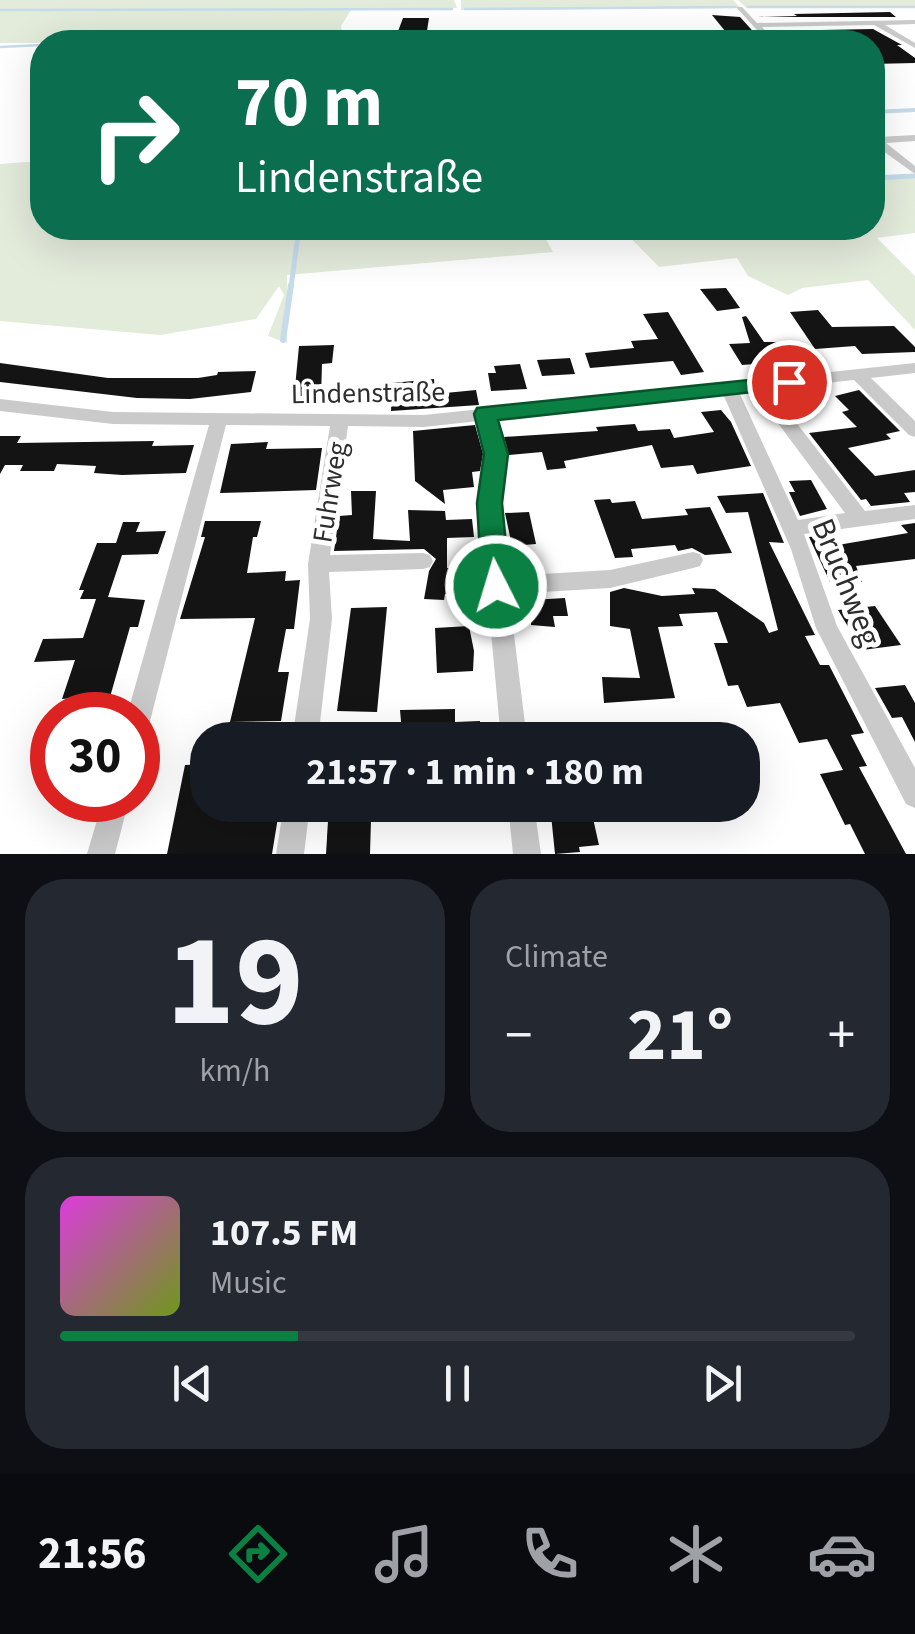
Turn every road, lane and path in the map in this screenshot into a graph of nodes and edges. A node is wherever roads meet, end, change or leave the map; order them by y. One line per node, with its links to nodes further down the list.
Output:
1 (739, 9): 4 (street)
2 (915, 22): 3 (street)
3 (876, 23): 4 (street); 6 (street)
4 (756, 26): 5 (street)
5 (760, 30)
6 (915, 46)
7 (885, 138): 8 (street)
8 (915, 138)
9 (885, 147): 10 (street)
10 (915, 171)
11 (915, 368): 12 (street, Lindenstraße)
12 (859, 375): 13 (street, Lindenstraße); 19 (street)
13 (759, 386): 14 (street, Lindenstraße); 21 (street, Bruchweg)
14 (730, 389): 16 (street, Lindenstraße); 22 (street, Bruchweg)
15 (0, 405): 17 (street, Lindenstraße)
16 (485, 414): 18 (street, Lindenstraße); 26 (street)
17 (219, 420): 18 (street, Lindenstraße); 27 (street)
18 (340, 420): 25 (street, Fuhrweg)
19 (915, 432)
20 (915, 512): 21 (street)
21 (862, 521): 22 (street)
22 (792, 528): 30 (street, Bruchweg)
23 (693, 560): 26 (street)
24 (423, 562): 25 (street, Fuhrweg)
25 (318, 564): 28 (street, Fuhrweg)
26 (496, 586): 29 (street)
27 (146, 692)
28 (307, 722)
29 (512, 722)
30 (915, 795)
31 (110, 822): 34 (street)
32 (294, 822): 35 (street)
33 (523, 822): 36 (street)
34 (101, 854)
35 (290, 854)
36 (526, 854)

